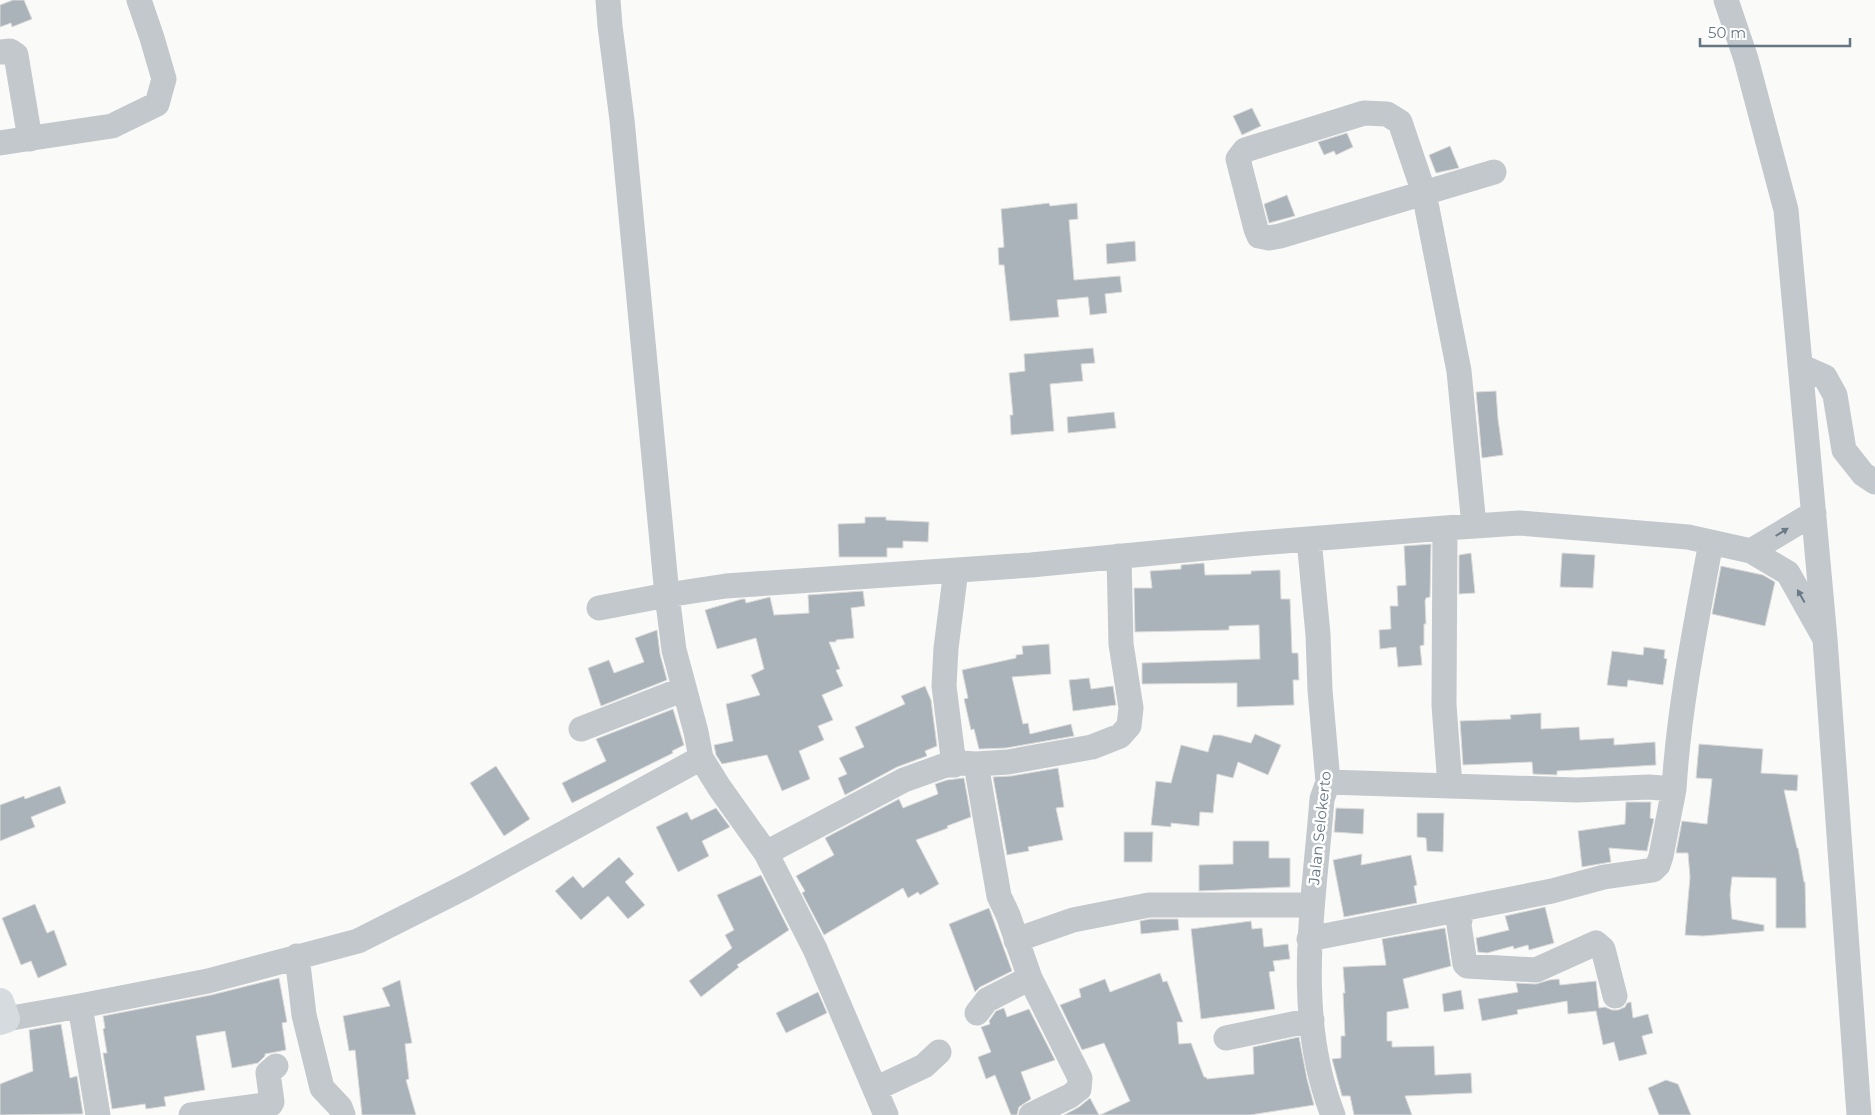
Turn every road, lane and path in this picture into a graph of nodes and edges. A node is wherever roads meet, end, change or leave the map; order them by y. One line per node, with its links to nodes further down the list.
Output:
1 (139, 0): 5 (street)
2 (608, 0): 19 (street)
3 (1726, 0): 9 (street)
4 (0, 52): 5 (street)
5 (30, 139): 6 (street)
6 (0, 143)
7 (1494, 172): 8 (street)
8 (1424, 193): 8 (street); 12 (street)
9 (1800, 366): 10 (street); 11 (street)
10 (1875, 482)
11 (1814, 513): 16 (street, one-way to 11); 21 (street)
12 (1474, 526): 13 (street); 15 (street)
13 (1445, 528): 14 (street); 27 (street)
14 (1309, 539): 17 (street); 26 (street, Jalan Selokerto)
15 (1711, 542): 16 (street); 28 (street)
16 (1751, 552): 21 (street, one-way to 16)
17 (1119, 556): 18 (street); 25 (street)
18 (956, 570): 19 (street); 25 (street)
19 (667, 594): 20 (street); 22 (street)
20 (599, 608)
21 (1825, 639): 51 (street)
22 (684, 689): 23 (street); 24 (street)
23 (580, 728)
24 (701, 758): 29 (street); 34 (street)
25 (965, 764): 29 (street); 33 (street)
26 (1328, 782): 27 (street); 30 (street, Jalan Selokerto)
27 (1450, 786): 28 (street)
28 (1674, 789): 31 (street)
29 (766, 853): 44 (street)
30 (1312, 906): 32 (street, Jalan Selokerto); 33 (street)
31 (1462, 908): 32 (street); 36 (street)
32 (1309, 939): 40 (street, Jalan Selokerto)
33 (1016, 940): 35 (street)
34 (297, 956): 37 (street); 47 (street)
35 (1030, 978): 38 (street); 49 (street)
36 (1615, 996)
37 (80, 1006): 39 (street); 45 (street)
38 (977, 1013)
39 (2, 1014)
40 (1312, 1020): 41 (street); 50 (street, Jalan Selokerto)
41 (1226, 1038)
42 (939, 1052): 44 (street)
43 (276, 1066): 46 (street)
44 (875, 1089): 48 (street)
45 (98, 1115)
46 (192, 1115)
47 (343, 1115)
48 (886, 1115)
49 (1031, 1115)
50 (1332, 1115)
51 (1859, 1115)

